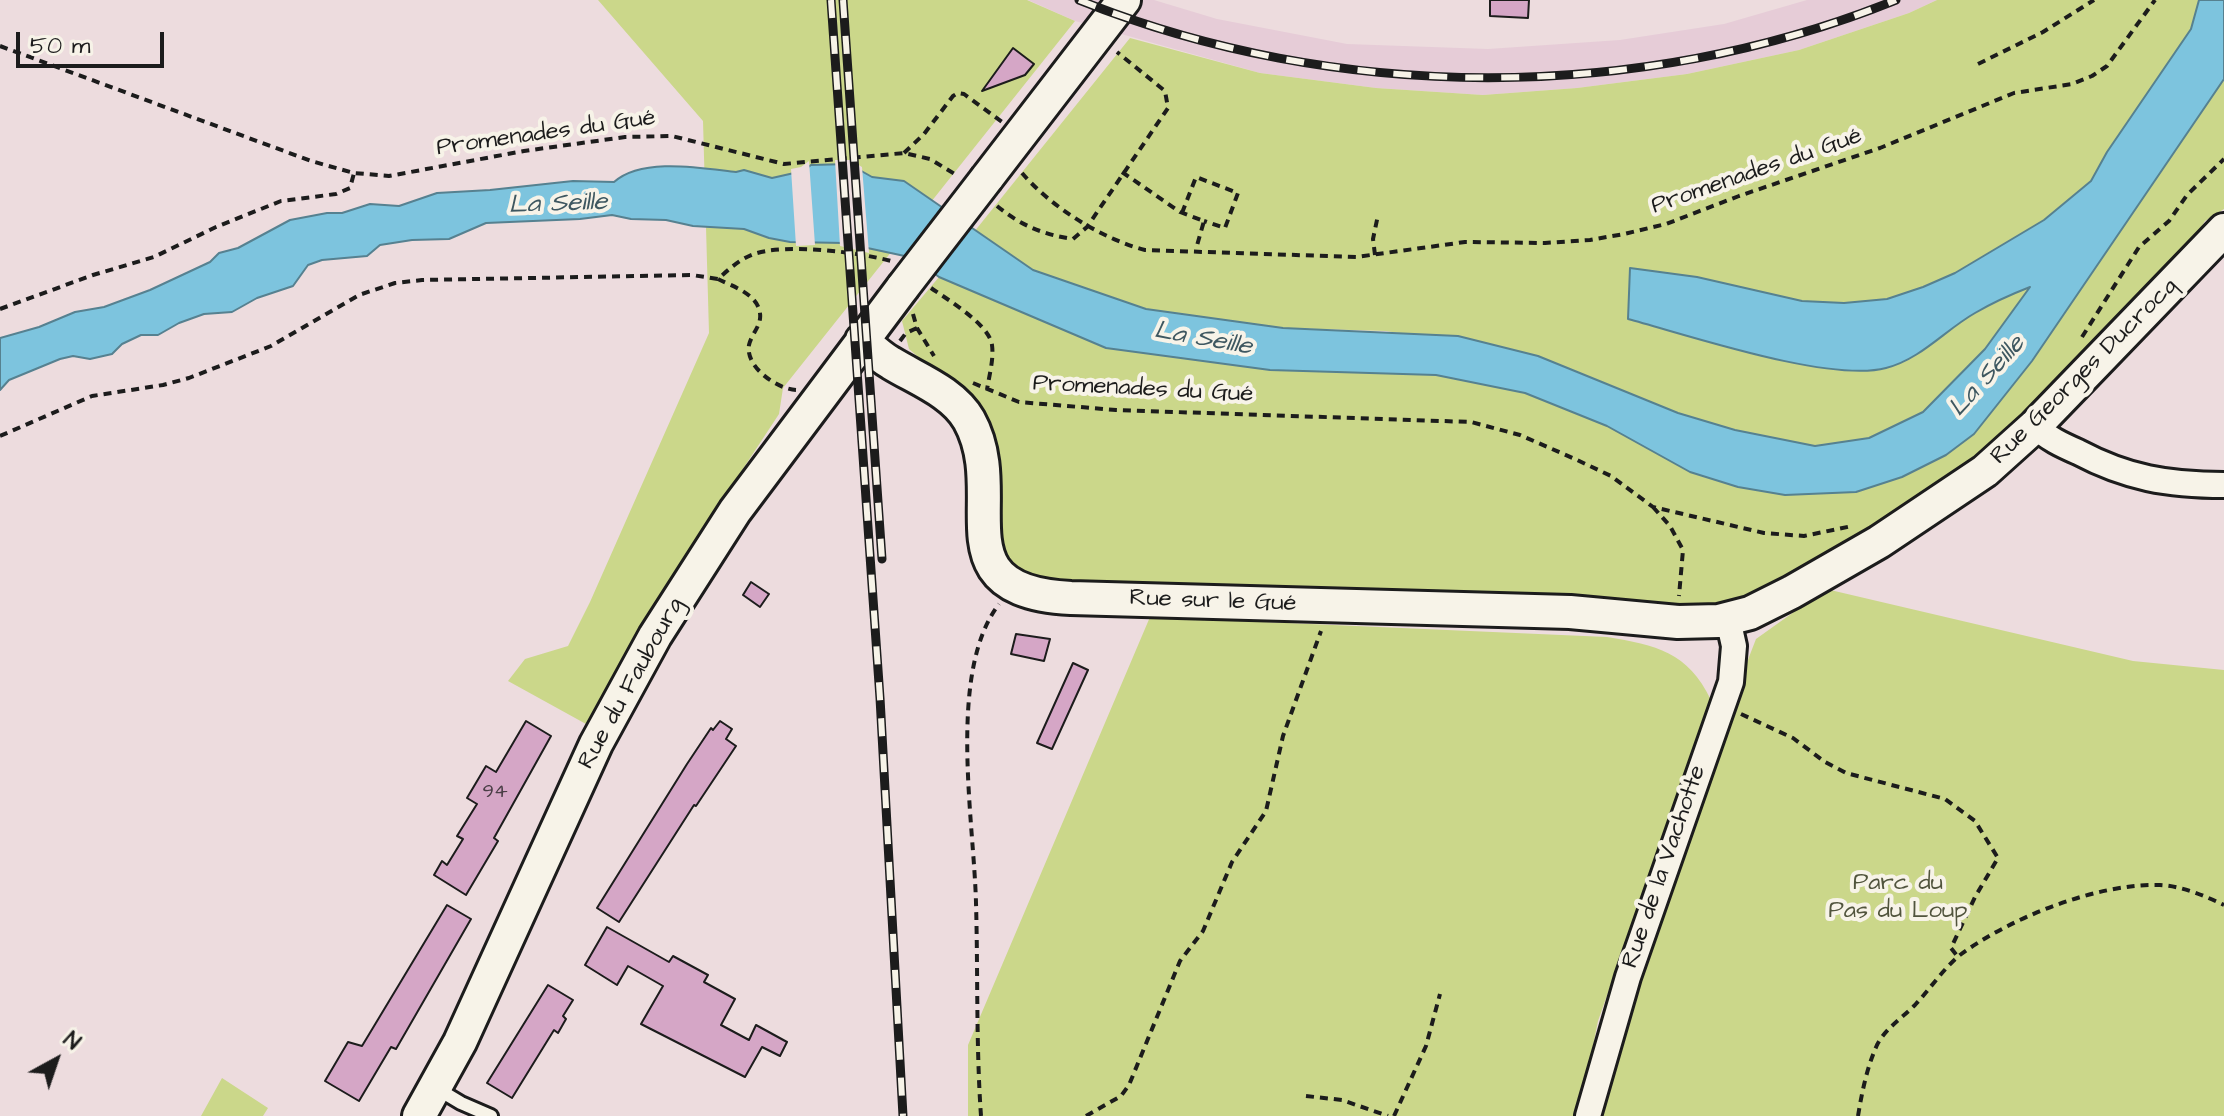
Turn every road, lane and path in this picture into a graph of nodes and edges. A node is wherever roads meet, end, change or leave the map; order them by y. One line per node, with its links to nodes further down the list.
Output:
1 (1124, 0): 7 (street, Rue du Faubourg)
2 (2094, 0): 6 (path)
3 (2155, 0): 20 (path, Promenades du Gué)
4 (0, 46): 12 (path, Promenades du Gué)
5 (1114, 51): 11 (path)
6 (1978, 64)
7 (1020, 135): 8 (path); 13 (street, Rue du Faubourg)
8 (904, 153): 12 (path, Promenades du Gué); 13 (path, Promenades du Gué)
9 (2224, 159): 25 (path)
10 (1018, 168): 17 (path, Promenades du Gué)
11 (1122, 172): 14 (path); 17 (path)
12 (354, 173): 23 (path)
13 (980, 186): 17 (path, Promenades du Gué); 22 (street, Rue du Faubourg, bridge)
14 (1182, 213): 16 (path); 16 (path)
15 (1378, 215): 20 (path)
16 (1204, 221): 19 (path)
17 (1087, 227): 19 (path, Promenades du Gué)
18 (2224, 230): 30 (street, Rue Georges Ducrocq)
19 (1196, 250): 20 (path, Promenades du Gué)
20 (1375, 255)
21 (718, 279): 22 (path); 28 (path); 31 (path)
22 (905, 284): 24 (street, Rue du Faubourg); 26 (path); 29 (path)
23 (0, 309)
24 (862, 340): 28 (street, Rue du Faubourg); 35 (street)
25 (2081, 340)
26 (941, 364)
27 (962, 378): 29 (path, Promenades du Gué)
28 (829, 385): 43 (street, Rue du Faubourg)
29 (987, 390): 33 (path, Promenades du Gué)
30 (2035, 426): 32 (street); 37 (street, Rue Georges Ducrocq)
31 (0, 436)
32 (2224, 485)
33 (1653, 507): 34 (path, Promenades du Gué); 38 (path)
34 (1859, 524)
35 (1013, 587): 36 (street, Rue sur le Gué); 47 (path)
36 (1327, 605): 38 (street, Rue sur le Gué); 48 (path)
37 (1728, 619): 38 (street, Rue sur le Gué); 39 (street, Rue de la Vachotte)
38 (1678, 622)
39 (1722, 704): 41 (path); 50 (street, Rue de la Vachotte)
40 (2224, 905): 41 (path)
41 (1958, 957): 51 (path)
42 (1440, 994): 49 (path)
43 (436, 1088): 45 (street, Rue du Faubourg); 46 (lane)
44 (1306, 1096): 49 (path)
45 (419, 1116)
46 (491, 1116)
47 (981, 1116)
48 (1086, 1116)
49 (1391, 1116)
50 (1588, 1116)
51 (1858, 1116)

